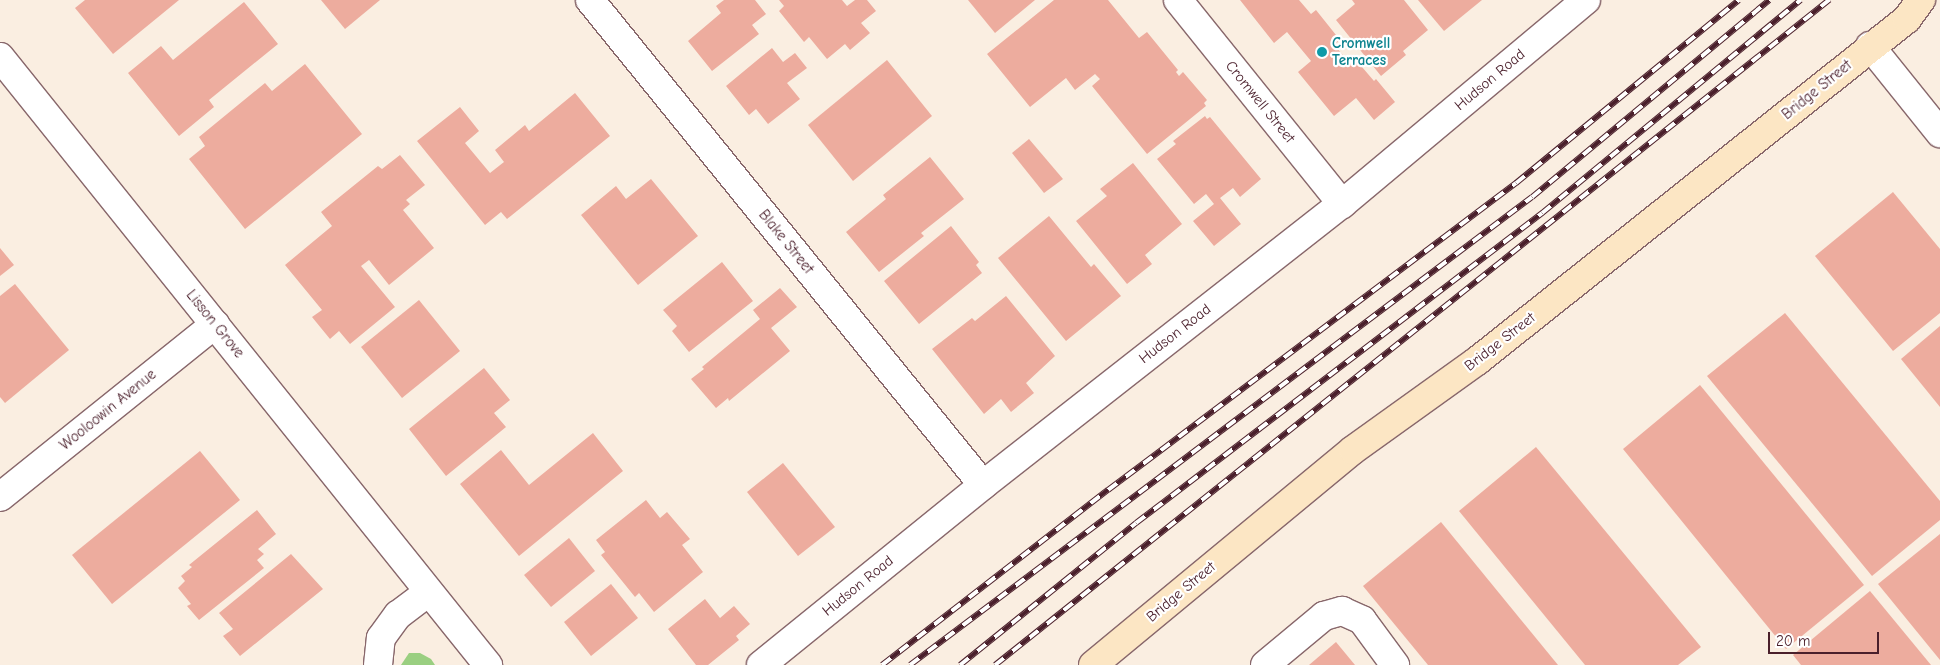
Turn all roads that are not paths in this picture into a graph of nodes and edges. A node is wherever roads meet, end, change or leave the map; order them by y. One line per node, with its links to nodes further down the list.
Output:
1 (590, 0): 11 (street, Blake Street)
2 (1178, 0): 9 (street, Cromwell Street)
3 (1586, 0): 9 (street, Hudson Road)
4 (1940, 6): 5 (main road, Bridge Street)
5 (1914, 9): 6 (main road, Bridge Street)
6 (1870, 46): 8 (street); 17 (main road, Bridge Street)
7 (0, 57): 10 (street, Lisson Grove)
8 (1940, 133)
9 (1342, 204): 11 (street, Hudson Road)
10 (215, 324): 12 (street, Wooloowin Avenue); 13 (street, Lisson Grove)
11 (982, 485): 16 (street, Hudson Road)
12 (0, 497)
13 (428, 592): 14 (street); 15 (street, Lisson Grove)
14 (378, 665)
15 (488, 665)
16 (761, 665)
17 (1093, 665)
18 (1265, 665): 19 (street)
19 (1395, 665)

